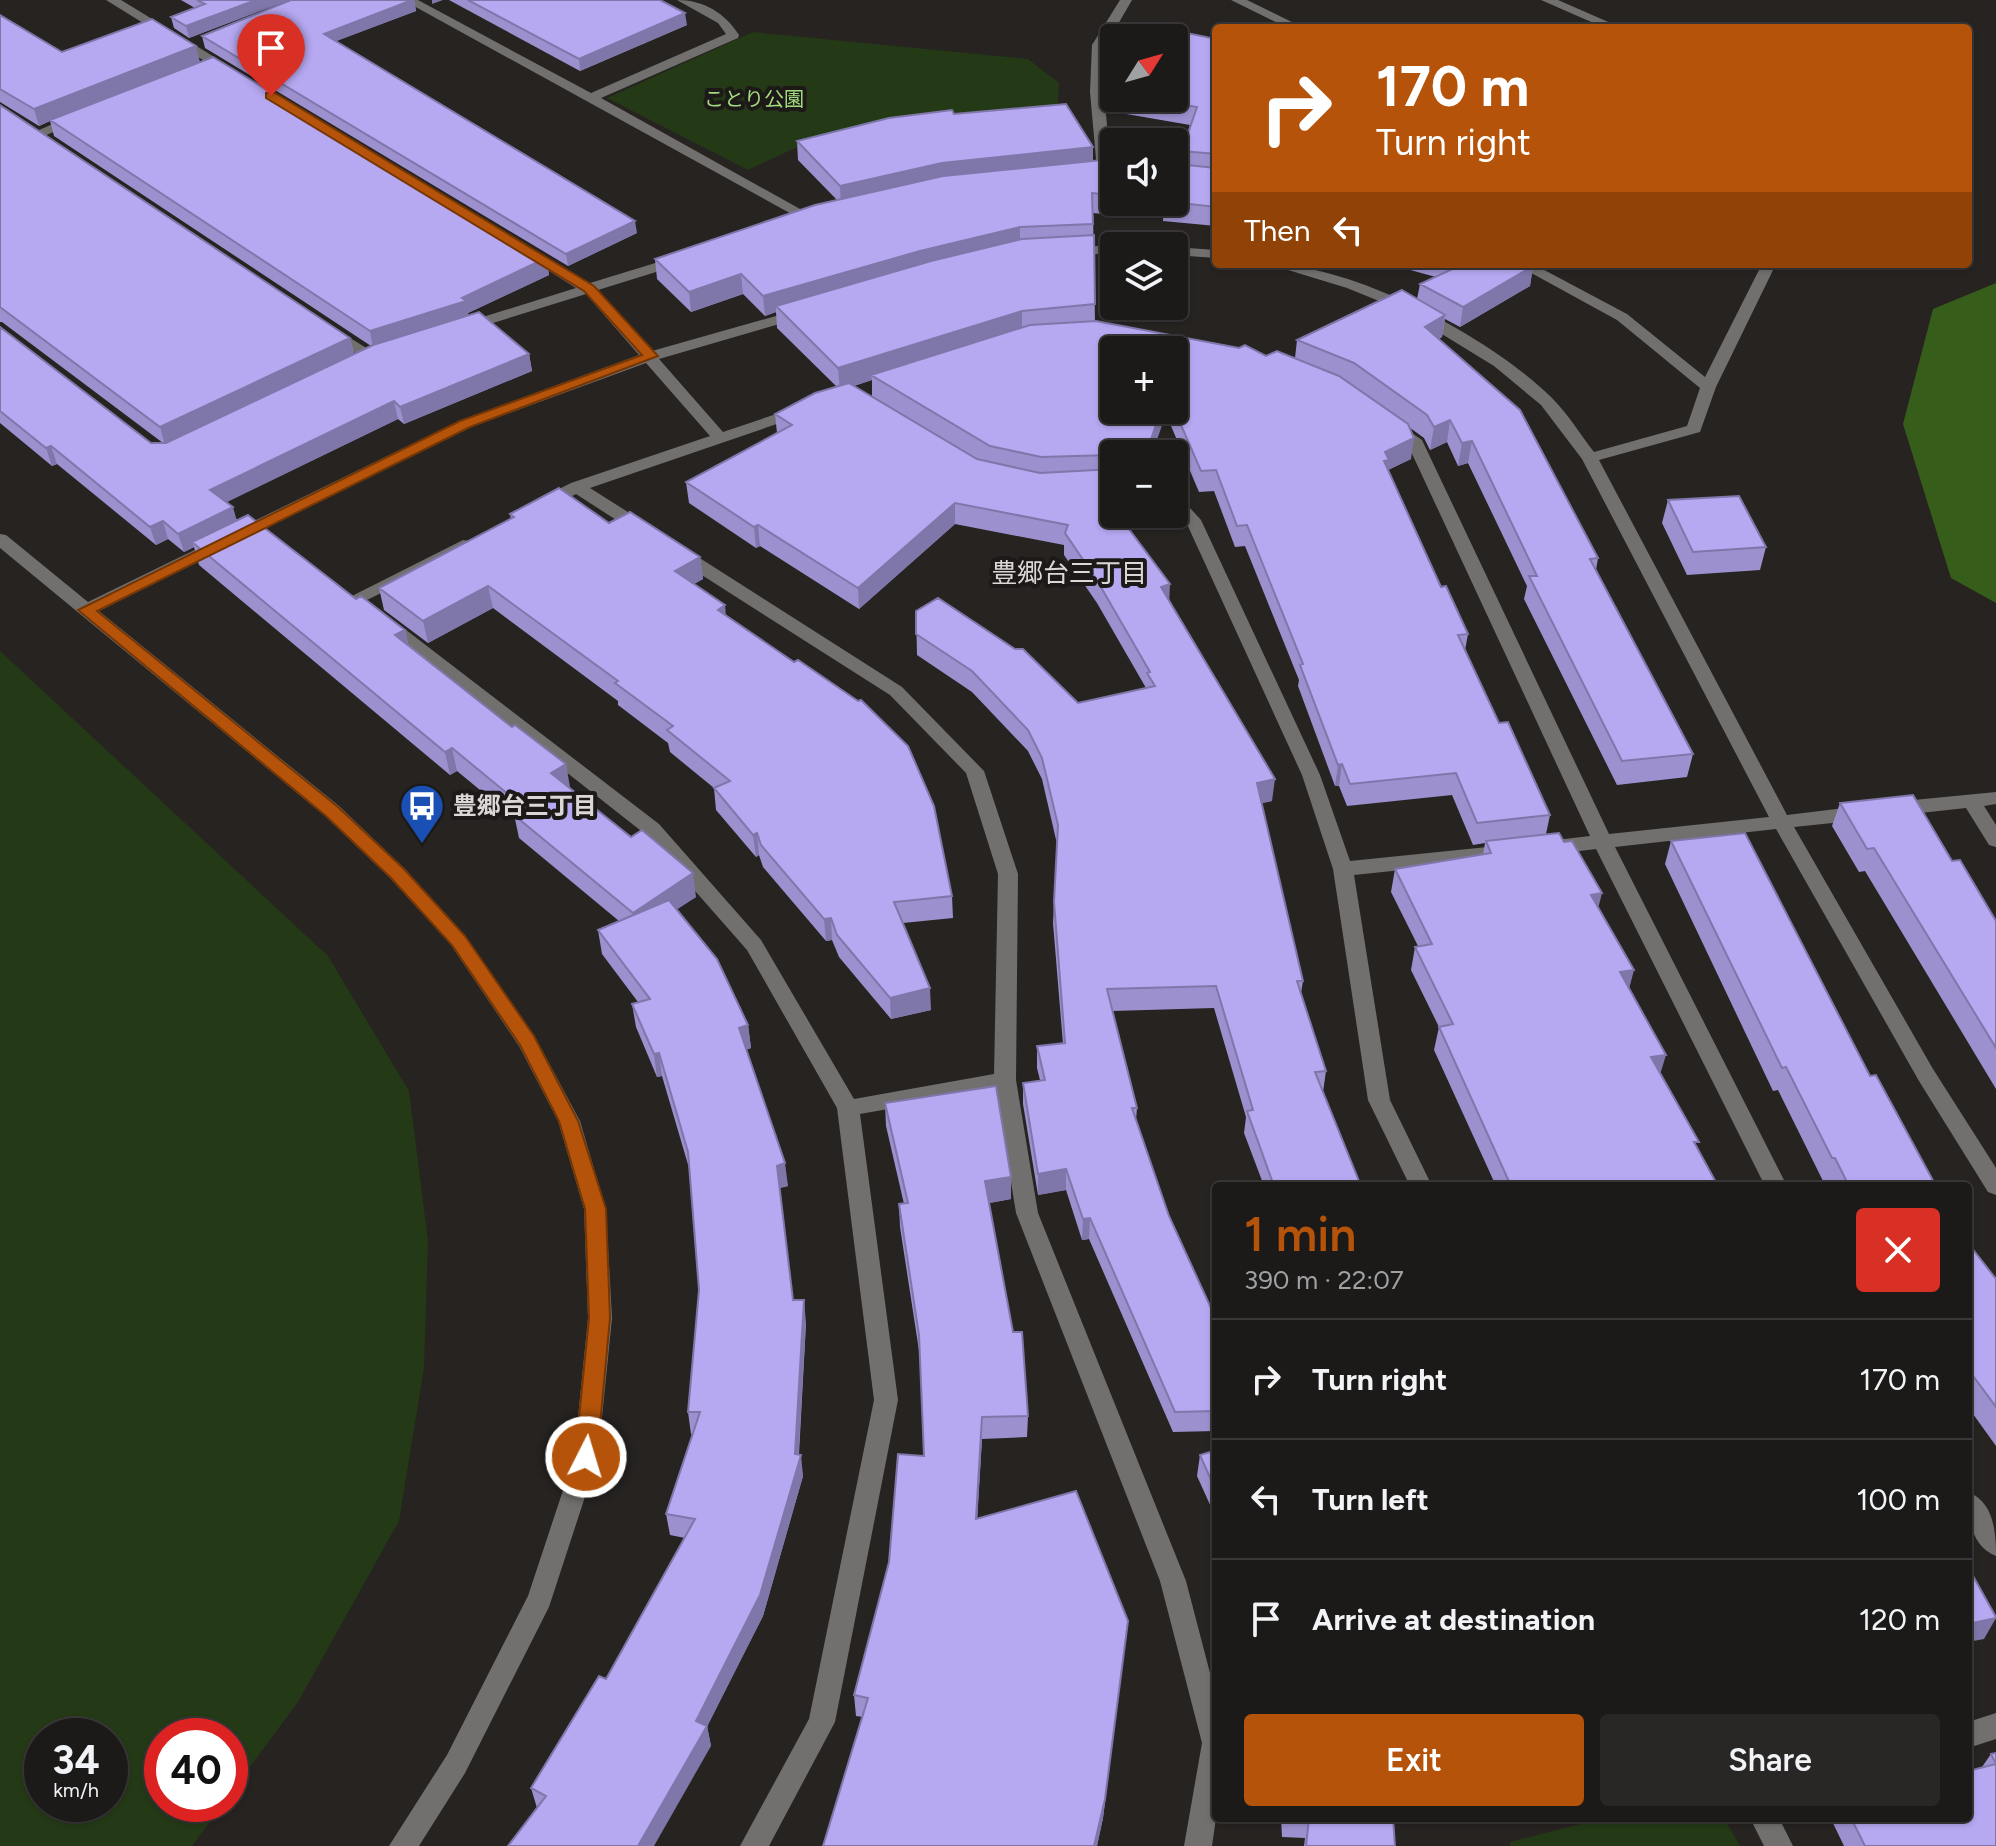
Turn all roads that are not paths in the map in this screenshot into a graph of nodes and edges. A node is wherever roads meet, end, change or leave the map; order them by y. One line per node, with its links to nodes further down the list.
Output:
1 (112, 0): 9 (street)
2 (409, 0): 10 (street)
3 (683, 0): 10 (street)
4 (1126, 0): 13 (street)
5 (1237, 0): 7 (street)
6 (1547, 0): 8 (street)
7 (1289, 24)
8 (1606, 24)
9 (244, 80)
10 (591, 98): 14 (street)
11 (93, 112): 12 (street)
12 (38, 134)
13 (1100, 139)
14 (811, 220)
15 (510, 240): 24 (street)
16 (1100, 250): 17 (street)
17 (1052, 252)
18 (1188, 252): 19 (street)
19 (1212, 254)
20 (693, 256): 24 (street)
21 (1290, 268): 34 (street)
22 (1530, 268): 30 (street)
23 (1767, 268): 30 (street)
24 (589, 289): 27 (street); 28 (street)
25 (819, 308): 28 (street)
26 (319, 323): 29 (street)
27 (444, 334)
28 (651, 356): 33 (street); 40 (street)
29 (371, 358)
30 (1708, 387): 34 (street)
31 (822, 404): 33 (street)
32 (1379, 415): 45 (street)
33 (718, 436): 35 (street)
34 (1590, 458): 43 (street)
35 (577, 487): 36 (street); 47 (street)
36 (521, 515)
37 (1188, 515): 46 (street)
38 (480, 536): 48 (street)
39 (0, 539): 40 (street)
40 (86, 610): 59 (street)
41 (1996, 798): 42 (street)
42 (1971, 801): 43 (street); 44 (street)
43 (1781, 821): 45 (street); 51 (street)
44 (1996, 840)
45 (1603, 843): 46 (street); 50 (street)
46 (1343, 869): 49 (street)
47 (1005, 1080): 48 (street); 55 (street)
48 (848, 1108): 60 (street)
49 (1419, 1182)
50 (1774, 1182)
51 (1996, 1186)
52 (1972, 1509): 53 (street)
53 (1996, 1545)
54 (1996, 1726): 56 (street)
55 (1212, 1731)
56 (1972, 1734)
57 (1212, 1761): 61 (street)
58 (1766, 1822): 62 (street)
59 (403, 1846)
60 (754, 1846)
61 (1198, 1846)
62 (1779, 1846)

